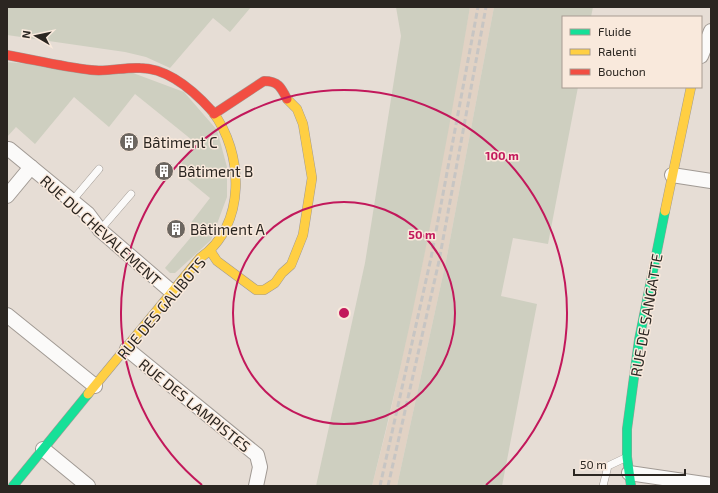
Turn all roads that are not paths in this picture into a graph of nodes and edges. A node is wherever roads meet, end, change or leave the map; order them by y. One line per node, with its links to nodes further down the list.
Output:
1 (711, 31): 2 (street)
2 (702, 54)
3 (7, 55): 5 (street, RUE DES GALIBOTS)
4 (691, 88): 9 (street, RUE DE SANGATTE)
5 (214, 114): 15 (street, RUE DES GALIBOTS); 15 (street)
6 (9, 149): 7 (street, RUE DU CHEVALEMENT)
7 (31, 167): 12 (street, RUE DU CHEVALEMENT); 13 (street, RUE DU CHEVALEMENT)
8 (99, 169): 13 (lane)
9 (672, 175): 10 (street); 21 (street, RUE DE SANGATTE)
10 (711, 181)
11 (131, 194): 14 (lane)
12 (7, 196)
13 (72, 201): 14 (street, RUE DU CHEVALEMENT)
14 (100, 230): 16 (street, RUE DU CHEVALEMENT)
15 (211, 252): 16 (street, RUE DES GALIBOTS)
16 (172, 292): 18 (street, RUE DES GALIBOTS)
17 (7, 315): 19 (street)
18 (127, 349): 19 (street, RUE DES GALIBOTS); 27 (street, RUE DES LAMPISTES)
19 (95, 386): 20 (street, RUE DES GALIBOTS)
20 (43, 449): 25 (street, RUE DES GALIBOTS); 26 (street)
21 (627, 456): 22 (street, RUE DE SANGATTE); 28 (lane)
22 (630, 480): 24 (street)
23 (7, 483): 25 (street)
24 (707, 485)
25 (12, 486)
26 (88, 486)
27 (256, 486)
28 (603, 486)

